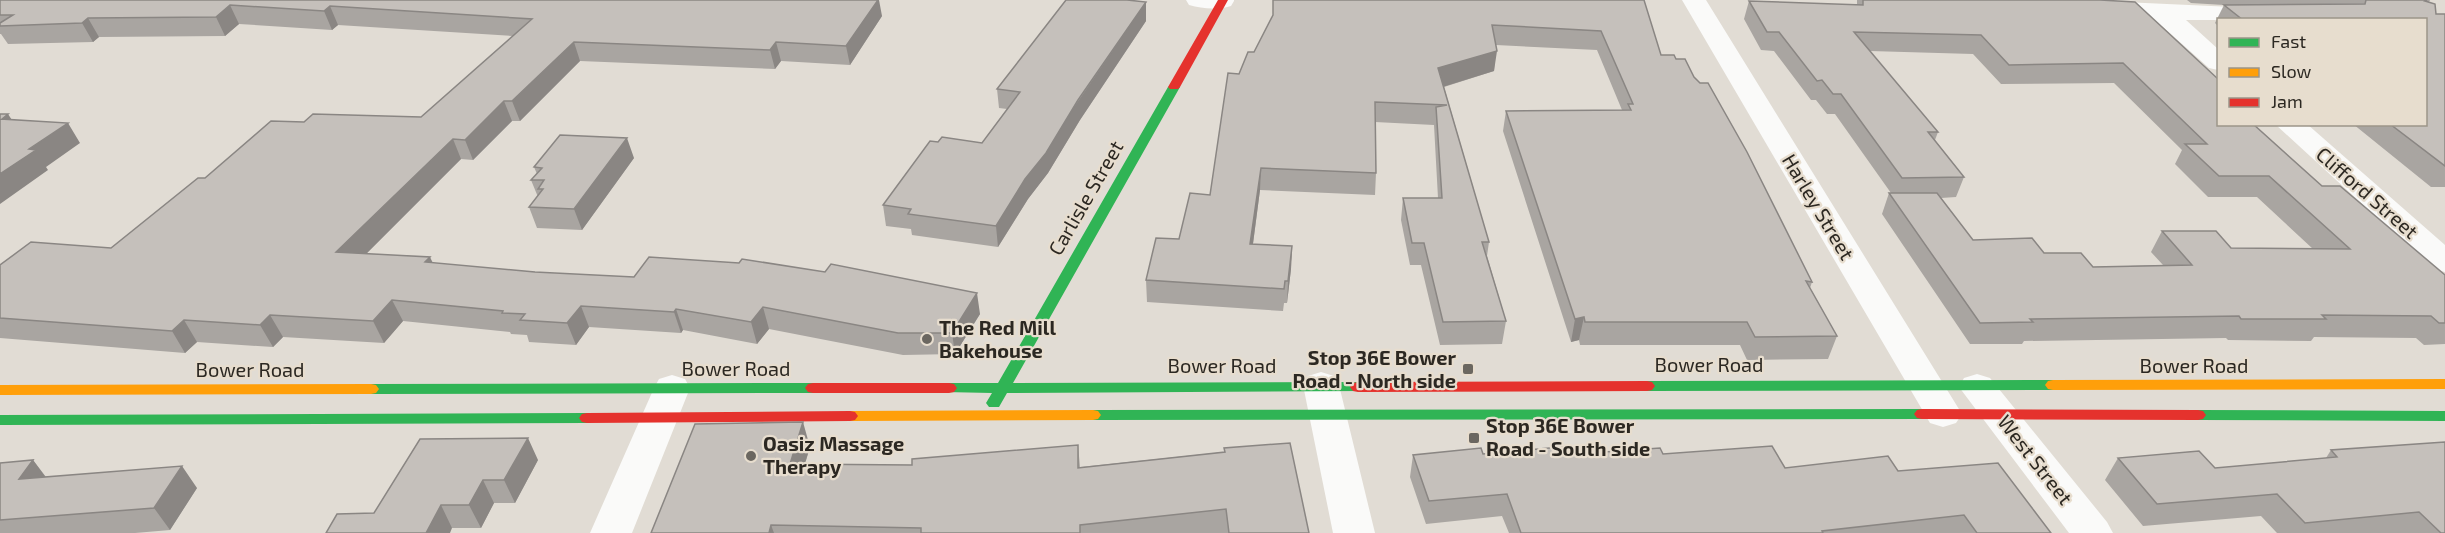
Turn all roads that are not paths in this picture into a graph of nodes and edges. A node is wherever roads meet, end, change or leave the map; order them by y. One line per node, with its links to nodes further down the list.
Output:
1 (1214, 0): 10 (main road, Carlisle Street)
2 (1694, 0): 11 (street, Harley Street)
3 (2079, 8): 4 (street)
4 (2161, 12): 5 (street); 6 (street)
5 (2297, 18)
6 (2217, 61)
7 (2291, 126): 8 (street, Clifford Street)
8 (2445, 262)
9 (2445, 384): 14 (main road, Bower Road)
10 (1003, 386): 13 (main road, Bower Road); 15 (main road, Bower Road); 18 (main road, Carlisle Street)
11 (1926, 386): 13 (main road, Bower Road); 14 (main road, Bower Road); 16 (street, Harley Street)
12 (0, 390): 15 (main road, Bower Road)
13 (1324, 400): 16 (main road, Bower Road); 18 (main road, Bower Road); 21 (street)
14 (1988, 400): 16 (main road, Bower Road); 17 (main road, Bower Road); 22 (street, West Street)
15 (665, 404): 18 (main road, Bower Road); 19 (main road, Bower Road); 20 (street)
16 (1943, 414)
17 (2445, 416)
18 (986, 417)
19 (0, 420)
20 (611, 533)
21 (1354, 533)
22 (2092, 533)

